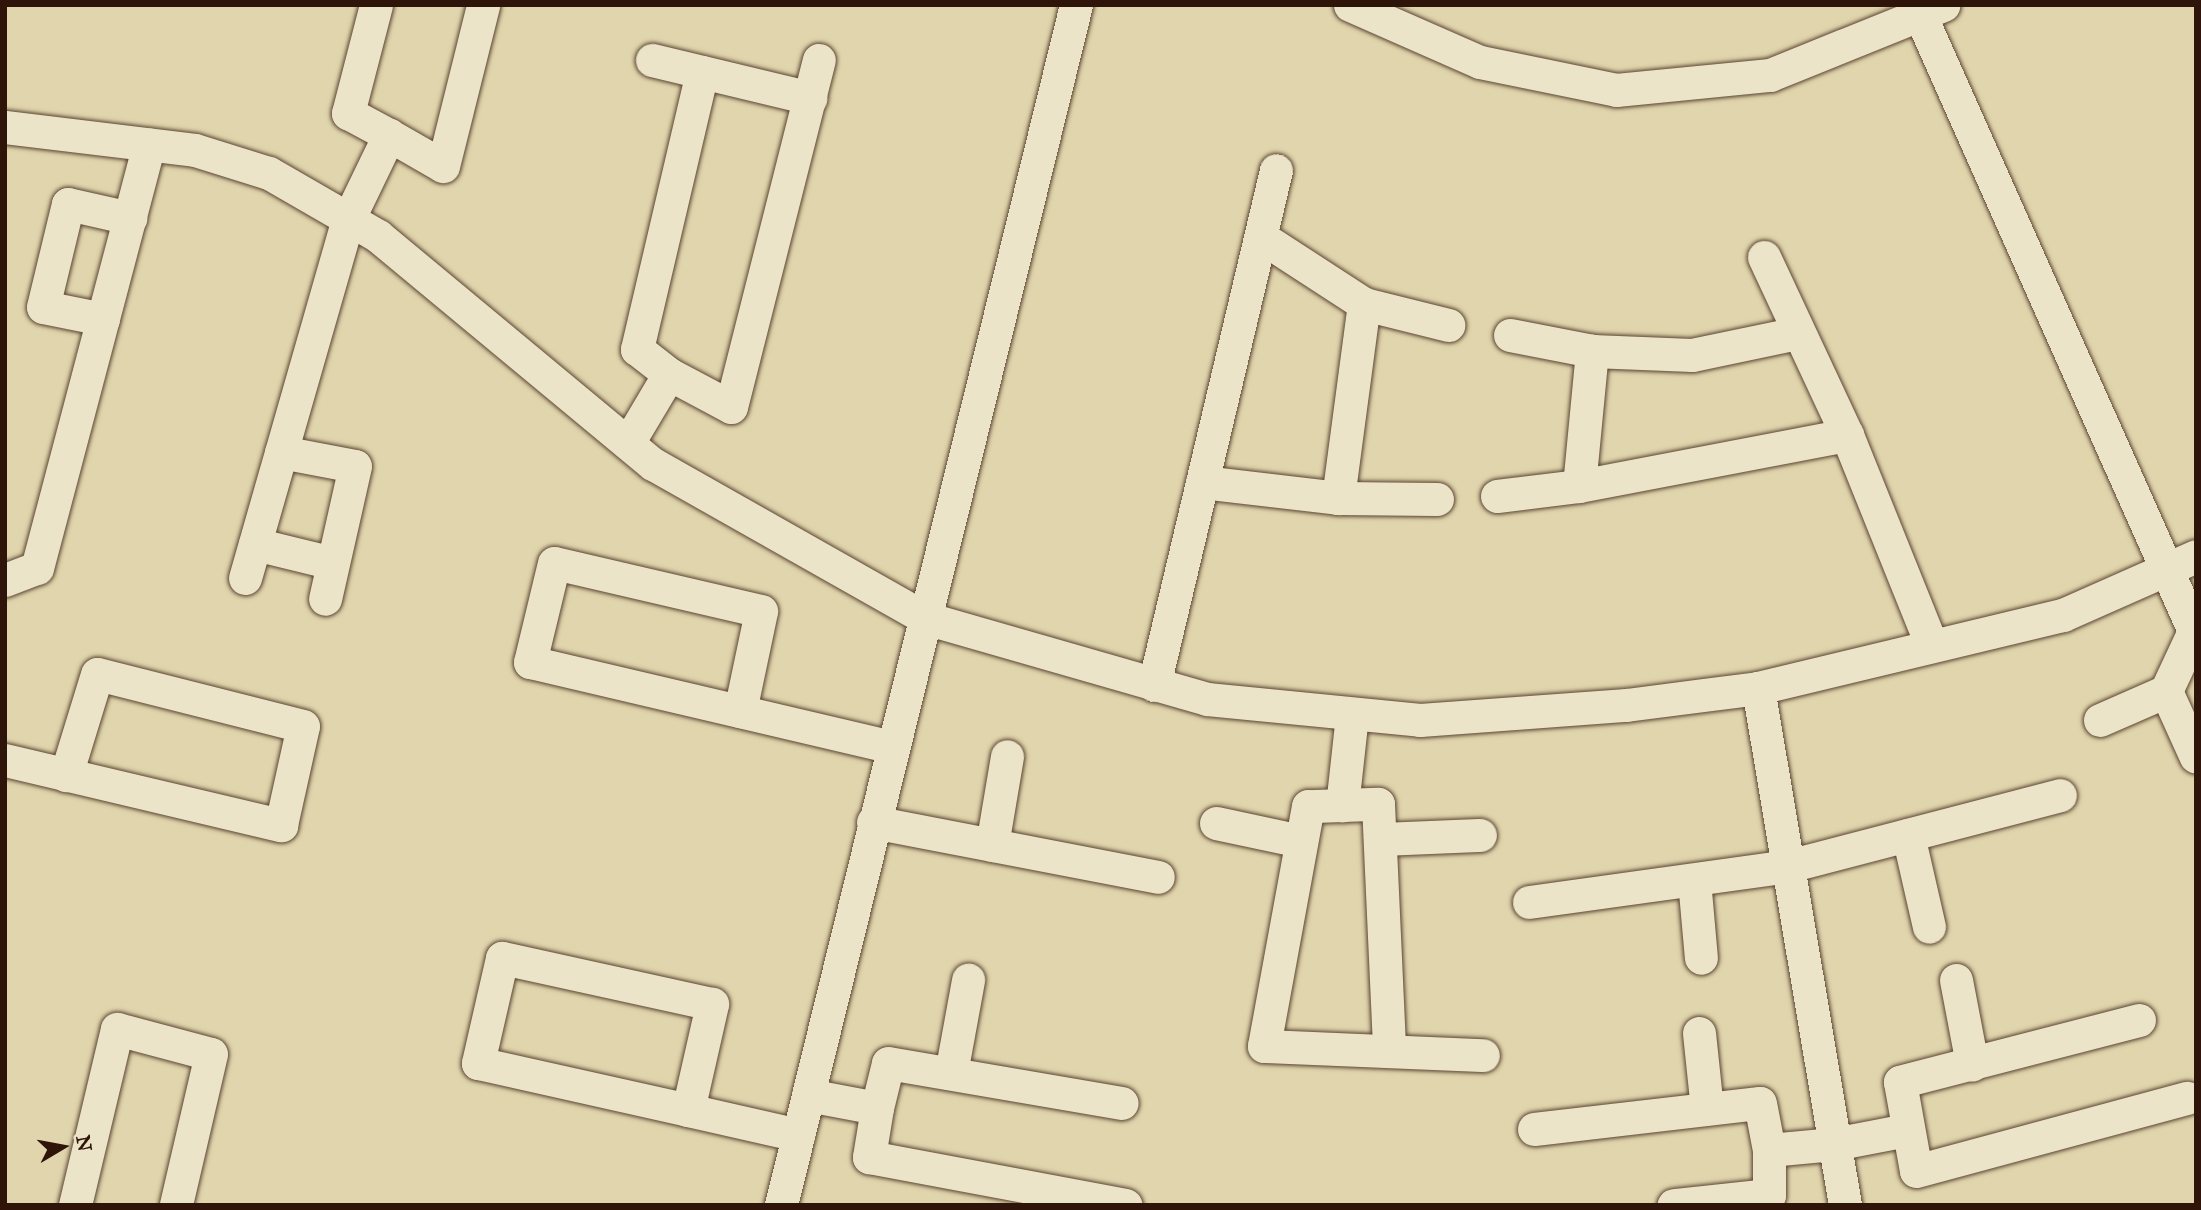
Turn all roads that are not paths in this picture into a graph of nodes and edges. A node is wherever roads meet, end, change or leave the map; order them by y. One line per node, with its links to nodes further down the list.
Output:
1 (376, 5): 11 (street)
2 (483, 5): 11 (street)
3 (1076, 5): 40 (street)
4 (1350, 5): 5 (street)
5 (1932, 11): 36 (street)
6 (652, 60): 8 (street)
7 (819, 60): 9 (street)
8 (702, 72): 9 (street); 24 (street)
9 (810, 98): 24 (street)
10 (5, 127): 12 (street)
11 (389, 135): 15 (street)
12 (149, 145): 14 (street); 15 (street)
13 (1276, 170): 16 (street)
14 (130, 218): 19 (street); 19 (street)
15 (347, 222): 26 (street); 27 (street)
16 (1261, 237): 18 (street); 28 (street)
17 (1764, 257): 21 (street)
18 (1364, 304): 20 (street); 31 (street)
19 (103, 319): 38 (street)
20 (1448, 325)
21 (1797, 333): 23 (street); 25 (street)
22 (1510, 335): 23 (street)
23 (1592, 351): 29 (street)
24 (669, 374): 26 (street)
25 (1847, 435): 29 (street); 42 (street)
26 (628, 443): 40 (street)
27 (281, 452): 33 (street); 35 (street)
28 (1202, 482): 31 (street); 43 (street)
29 (1579, 486): 30 (street)
30 (1497, 496)
31 (1338, 498): 32 (street)
32 (1437, 499)
33 (255, 544): 35 (street); 37 (street)
34 (2196, 556): 36 (street)
35 (333, 562): 39 (street)
36 (2164, 571): 41 (street); 42 (street)
37 (245, 578)
38 (5, 580)
39 (325, 599)
40 (925, 618): 43 (street); 49 (street)
41 (2195, 631): 45 (street)
42 (1931, 646): 44 (street)
43 (1154, 685): 47 (street)
44 (1758, 688): 47 (street); 63 (street)
45 (2166, 691): 48 (street); 51 (street)
46 (740, 711): 46 (street); 49 (street)
47 (1352, 715): 55 (street)
48 (2100, 720)
49 (892, 747): 56 (street)
50 (1007, 756): 62 (street)
51 (2196, 757)
52 (5, 760): 53 (street)
53 (66, 775): 53 (street)
54 (2060, 794): 59 (street)
55 (1342, 805): 60 (street); 61 (street)
56 (873, 822): 62 (street); 77 (street)
57 (1216, 823): 61 (street)
58 (1480, 835): 60 (street)
59 (1908, 835): 63 (street); 67 (street)
60 (1380, 839): 73 (street)
61 (1301, 841): 73 (street)
62 (992, 845): 64 (street)
63 (1788, 866): 65 (street); 86 (street)
64 (1158, 877)
65 (1694, 880): 66 (street); 68 (street)
66 (1529, 902)
67 (1929, 927)
68 (1701, 958)
69 (968, 980): 76 (street)
70 (1956, 980): 75 (street)
71 (2139, 1020): 75 (street)
72 (1699, 1033): 81 (street)
73 (1389, 1049): 74 (street)
74 (1483, 1055)
75 (1972, 1064): 84 (street)
76 (951, 1073): 79 (street); 80 (street)
77 (808, 1094): 80 (street); 85 (street)
78 (2187, 1098): 84 (street)
79 (1122, 1103)
80 (877, 1108): 91 (street)
81 (1707, 1109): 83 (street); 87 (street)
82 (688, 1110): 82 (street); 85 (street)
83 (1534, 1129)
84 (1907, 1130): 86 (street)
85 (798, 1135): 90 (street)
86 (1834, 1144): 87 (street); 93 (street)
87 (1769, 1150): 92 (street)
88 (75, 1205): 89 (street)
89 (176, 1205)
90 (781, 1205)
91 (1126, 1205)
92 (1674, 1205)
93 (1845, 1205)

